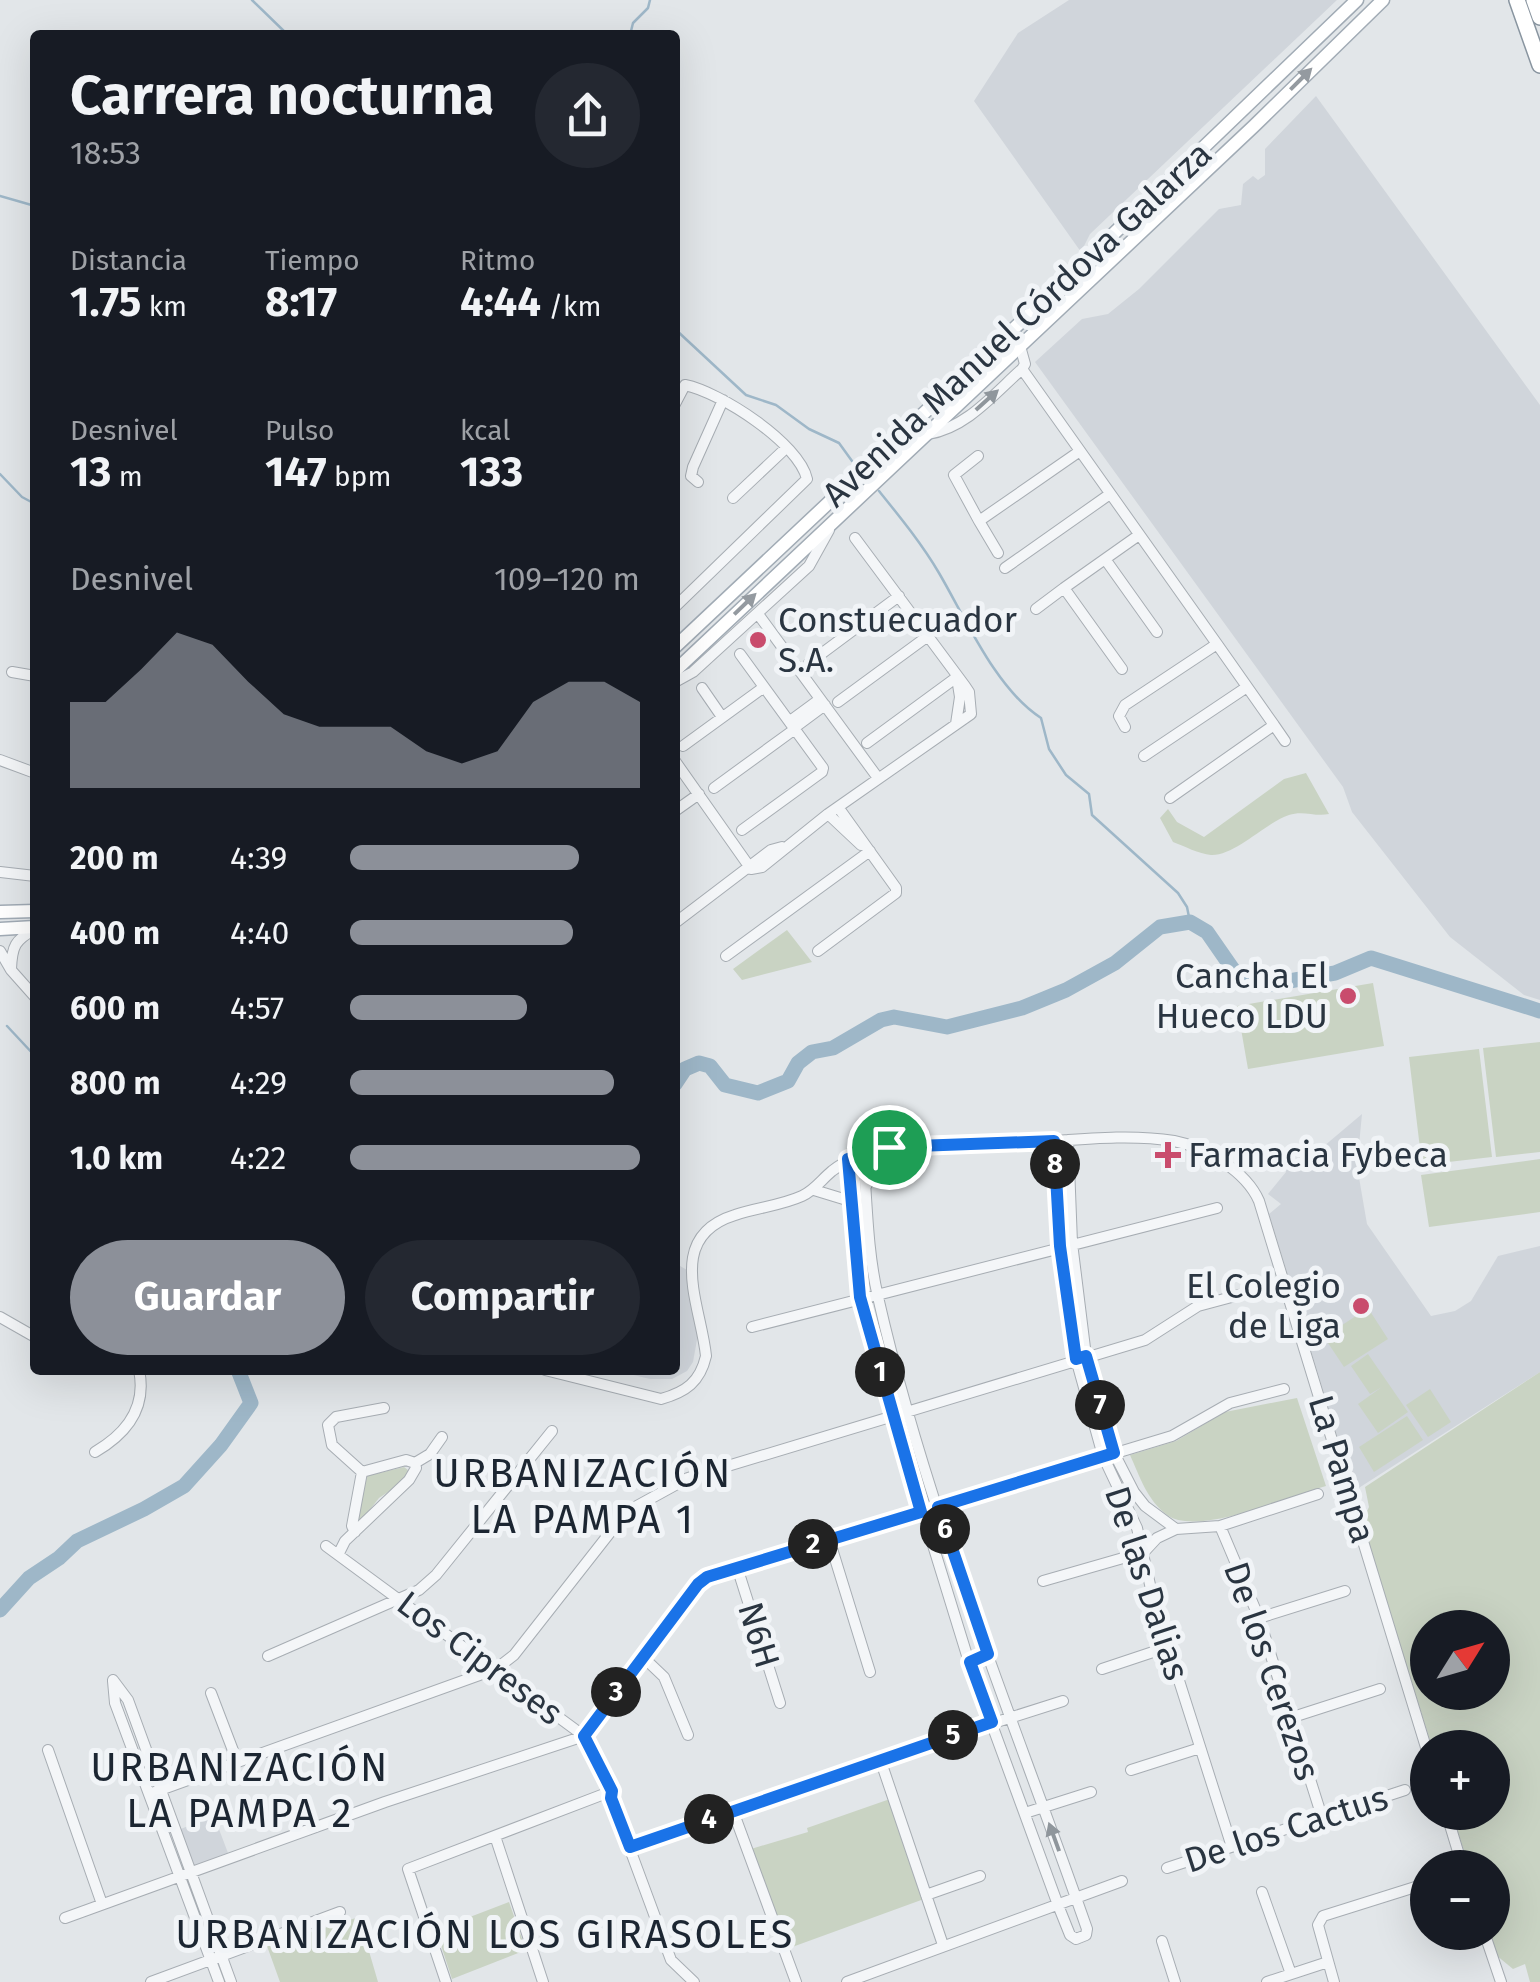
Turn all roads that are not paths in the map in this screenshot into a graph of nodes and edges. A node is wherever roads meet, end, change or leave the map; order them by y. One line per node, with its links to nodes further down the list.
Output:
1 (1356, 0): 7 (main road, Avenida Manuel Córdova Galarza)
2 (1383, 0): 8 (main road, Avenida Manuel Córdova Galarza, one-way to 2)
3 (1517, 0): 6 (highway)
4 (1534, 0): 5 (highway)
5 (1540, 18)
6 (1540, 65)
7 (1250, 104): 8 (main road); 34 (main road, Avenida Manuel Córdova Galarza)
8 (1254, 126): 9 (main road, Avenida Manuel Córdova Galarza)
9 (1020, 346): 10 (street); 13 (main road, Avenida Manuel Córdova Galarza)
10 (1022, 370): 13 (street, one-way to 10); 15 (street)
11 (680, 394): 12 (street)
12 (723, 400): 14 (street); 17 (street)
13 (926, 434): 20 (main road, Avenida Manuel Córdova Galarza)
14 (786, 448): 19 (street); 29 (street)
15 (1080, 451): 18 (street); 21 (street)
16 (978, 456): 21 (street)
17 (698, 482)
18 (1110, 494): 22 (street); 26 (street)
19 (734, 498)
20 (836, 518): 31 (street, Avenida Manuel Córdova Galarza); 38 (main road, Avenida Manuel Córdova Galarza, one-way to 20)
21 (979, 521): 24 (street)
22 (1140, 535): 25 (street); 35 (street)
23 (855, 538): 28 (street)
24 (998, 553)
25 (1104, 558): 27 (street); 32 (street)
26 (1005, 568)
27 (1064, 588): 30 (street); 39 (street)
28 (899, 596): 33 (street); 37 (street)
29 (680, 602)
30 (1036, 609)
31 (758, 614): 43 (street, Avenida Manuel Córdova Galarza); 47 (street)
32 (1158, 632)
33 (928, 636): 42 (street); 48 (street)
34 (680, 642)
35 (1217, 644): 45 (street); 53 (street)
36 (740, 654): 44 (street)
37 (810, 663)
38 (680, 666)
39 (1122, 668)
40 (12, 672): 41 (street)
41 (30, 675)
42 (957, 677): 50 (street); 50 (street); 55 (street)
43 (680, 679)
44 (764, 687): 49 (street); 52 (street)
45 (1246, 687): 51 (street); 57 (street)
46 (702, 688): 49 (street)
47 (822, 702): 52 (street); 61 (street)
48 (838, 702)
49 (722, 718): 56 (street)
50 (956, 724): 61 (street)
51 (1274, 725): 54 (street); 64 (street)
52 (793, 726): 62 (street); 67 (street)
53 (1125, 727)
54 (1286, 741)
55 (867, 742)
56 (683, 746)
57 (1144, 756)
58 (0, 760): 60 (street)
59 (680, 768): 63 (street)
60 (30, 772)
61 (878, 778): 66 (street)
62 (714, 788)
63 (699, 794): 65 (street); 69 (street)
64 (1170, 798)
65 (680, 807)
66 (833, 810): 68 (street); 69 (street)
67 (742, 830)
68 (870, 851): 79 (street); 80 (street)
69 (750, 869): 74 (street)
70 (0, 872): 71 (street)
71 (30, 875)
72 (30, 911): 73 (main road)
73 (0, 912)
74 (680, 919)
75 (30, 928): 76 (main road)
76 (0, 929)
77 (30, 931): 81 (street)
78 (0, 951): 81 (street)
79 (818, 951)
80 (726, 956)
81 (11, 970): 82 (street)
82 (30, 991)
83 (1068, 1140): 84 (street, La Pampa); 92 (street, De las Dalias); 146 (street, La Pampa)
84 (1054, 1141): 85 (street, La Pampa); 92 (street, De las Dalias)
85 (908, 1148): 86 (street, La Pampa); 88 (street)
86 (863, 1154): 87 (street, La Pampa); 88 (street)
87 (848, 1159): 89 (street, La Pampa); 90 (street)
88 (866, 1186): 94 (street)
89 (814, 1190): 90 (street); 101 (street, La Pampa)
90 (850, 1201): 95 (street)
91 (1217, 1208): 92 (street)
92 (1066, 1244): 94 (street); 99 (street, De las Dalias)
93 (1254, 1291): 99 (street)
94 (877, 1294): 95 (street); 104 (street)
95 (860, 1297): 97 (street); 105 (street)
96 (0, 1317): 98 (street)
97 (752, 1327)
98 (30, 1334)
99 (1081, 1358): 104 (street); 109 (street, De las Dalias)
100 (141, 1375): 108 (street)
101 (565, 1375)
102 (1284, 1389): 109 (street)
103 (384, 1408): 111 (street)
104 (910, 1412): 105 (street); 113 (street)
105 (893, 1416): 114 (street); 136 (street)
106 (552, 1431): 127 (street)
107 (442, 1437): 110 (street)
108 (94, 1452)
109 (1109, 1455): 113 (street); 115 (street, De las Dalias); 116 (street, De las Dalias)
110 (416, 1464): 111 (street); 119 (street)
111 (362, 1472): 119 (street)
112 (1318, 1494): 117 (street)
113 (938, 1507): 114 (street); 128 (street)
114 (921, 1512): 120 (street); 129 (street)
115 (1132, 1515): 116 (street); 122 (street, De las Dalias)
116 (1163, 1521): 118 (street, De las Dalias)
117 (1220, 1526): 118 (street); 130 (street, De los Cerezos)
118 (1176, 1529): 122 (street)
119 (355, 1532): 123 (street)
120 (830, 1539): 124 (street); 138 (street)
121 (326, 1546): 123 (street, Los Cipreses)
122 (1144, 1552): 125 (street); 131 (street, De las Dalias)
123 (338, 1554): 127 (street, Los Cipreses)
124 (737, 1567): 134 (street); 142 (street, N6H)
125 (1043, 1581)
126 (1346, 1591): 130 (street)
127 (403, 1600): 133 (street); 136 (street, Los Cipreses)
128 (970, 1602): 129 (street); 132 (street)
129 (952, 1607): 135 (street)
130 (1259, 1618): 144 (street, De los Cerezos)
131 (1168, 1648): 137 (street); 149 (street, De las Dalias)
132 (988, 1654): 135 (street); 143 (street)
133 (268, 1656)
134 (643, 1656): 147 (street); 148 (street)
135 (970, 1662): 145 (street)
136 (496, 1669): 148 (street, Los Cipreses); 152 (street)
137 (1102, 1669)
138 (870, 1672)
139 (1380, 1689): 144 (street)
140 (211, 1692): 152 (street)
141 (1063, 1701): 143 (street)
142 (780, 1703)
143 (1010, 1718): 145 (street); 159 (street)
144 (1290, 1718): 162 (street, De los Cerezos)
145 (992, 1722): 151 (street); 161 (street)
146 (1421, 1730)
147 (688, 1735)
148 (584, 1736): 156 (street, Los Cipreses); 167 (street)
149 (1200, 1748): 153 (street); 164 (street, De las Dalias)
150 (48, 1750): 174 (street)
151 (880, 1759): 160 (street); 172 (street)
152 (237, 1761): 154 (street)
153 (1131, 1770)
154 (161, 1789): 158 (street); 158 (street); 167 (street)
155 (1405, 1790): 162 (street, De los Cactus)
156 (612, 1791): 163 (street); 165 (street, Los Cipreses)
157 (1091, 1792): 159 (street)
158 (149, 1794): 167 (street)
159 (1043, 1806): 161 (street); 173 (street, one-way to 159)
160 (733, 1810): 165 (street); 190 (street)
161 (1025, 1813): 175 (street)
162 (1322, 1817): 164 (street, De los Cactus)
163 (495, 1836): 187 (street); 188 (street)
164 (1232, 1844): 166 (street, De los Cactus)
165 (630, 1847): 189 (street, Los Cipreses)
166 (1166, 1868)
167 (184, 1874): 174 (street); 181 (street)
168 (980, 1876): 172 (street)
169 (1122, 1881): 173 (street)
170 (1410, 1889): 182 (street)
171 (1262, 1892): 183 (street)
172 (926, 1896): 179 (street)
173 (1077, 1899): 175 (street); 175 (street)
174 (102, 1904): 177 (street)
175 (1058, 1905): 179 (street)
176 (340, 1912): 181 (street)
177 (65, 1918)
178 (1162, 1941): 192 (street)
179 (943, 1945): 191 (street)
180 (1490, 1950): 195 (street)
181 (216, 1958): 184 (street); 185 (street); 186 (street)
182 (1328, 1962): 183 (street); 194 (street)
183 (1291, 1974): 193 (street)
184 (150, 1982)
185 (219, 1982)
186 (232, 1982)
187 (446, 1982)
188 (543, 1982)
189 (694, 1982)
190 (796, 1982)
191 (848, 1982)
192 (1175, 1982)
193 (1267, 1982)
194 (1334, 1982)
195 (1501, 1982)

